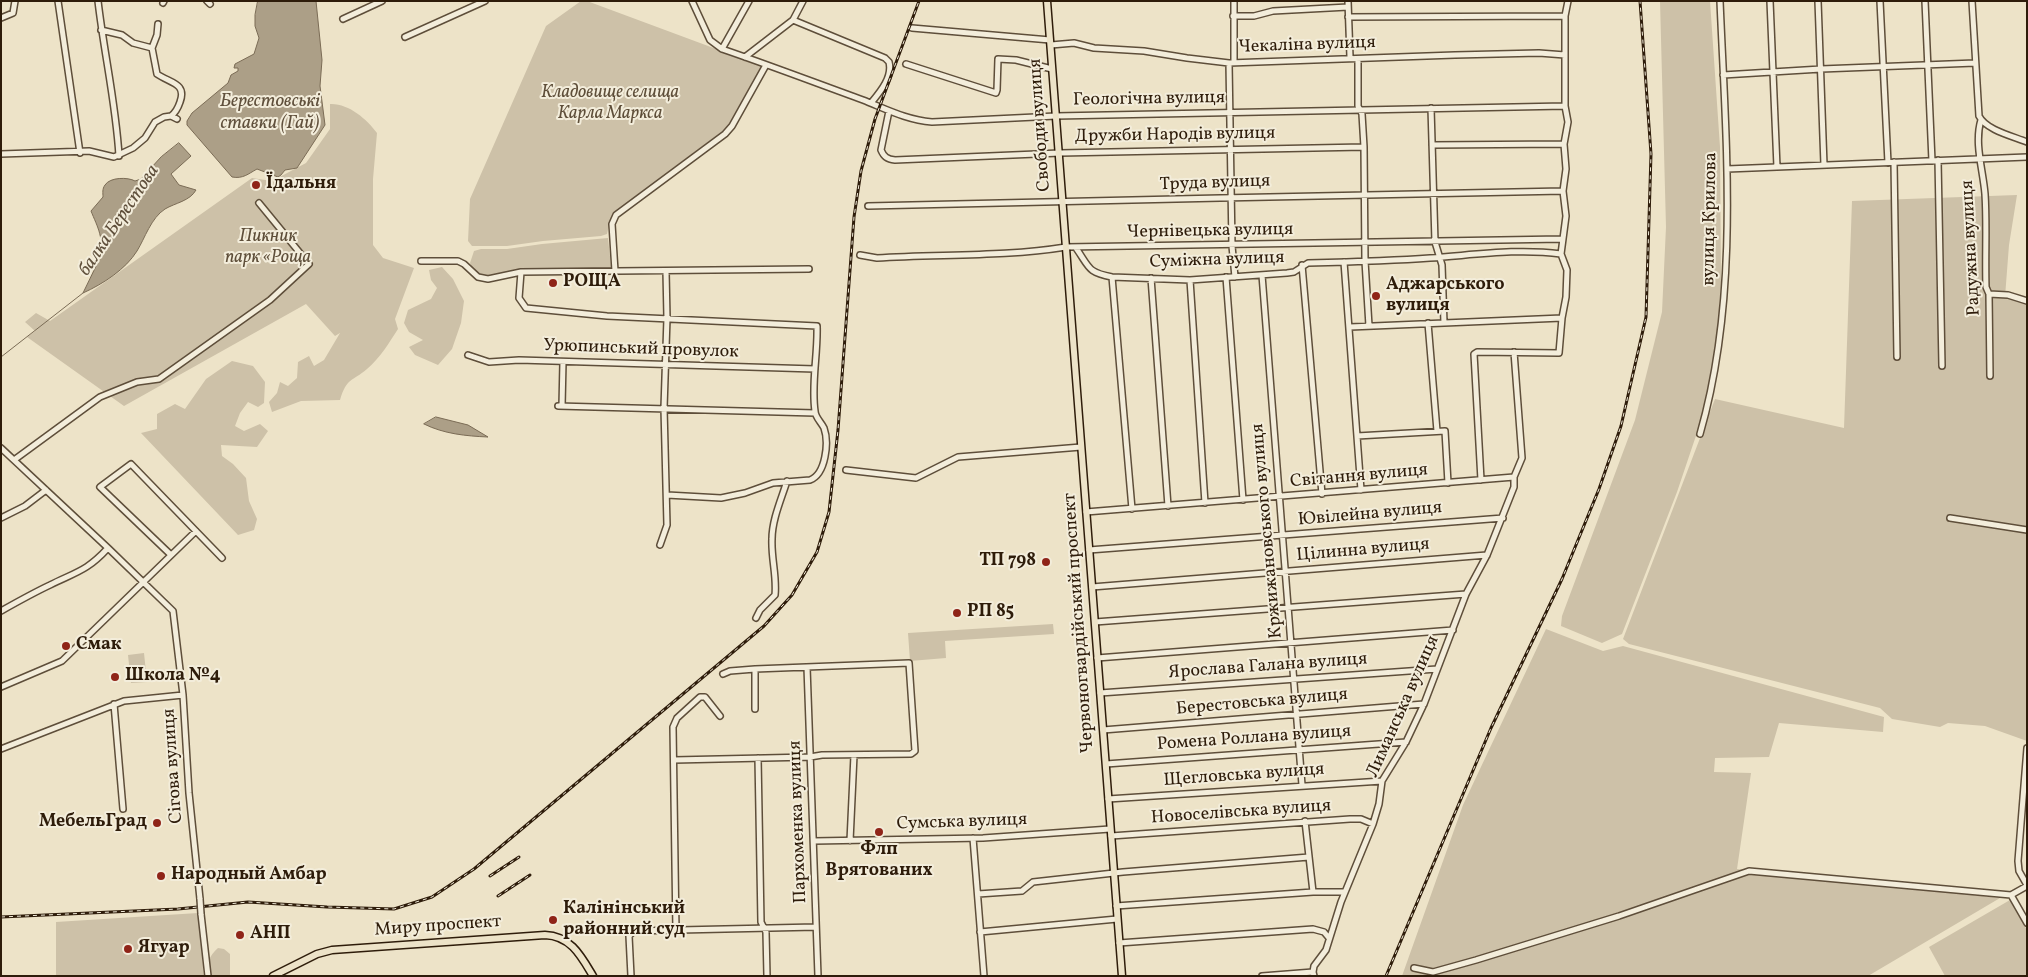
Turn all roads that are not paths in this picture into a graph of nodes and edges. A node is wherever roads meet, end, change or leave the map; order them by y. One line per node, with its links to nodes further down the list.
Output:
1 (15, 1): 24 (street)
2 (58, 1): 63 (street)
3 (98, 1): 29 (street)
4 (382, 1): 25 (street)
5 (485, 1): 30 (street)
6 (692, 1): 20 (street)
7 (699, 1): 20 (street)
8 (749, 1): 33 (street)
9 (803, 1): 26 (street)
10 (1048, 1): 31 (main road, Свободи вулиця)
11 (1234, 1): 21 (street)
12 (1568, 1): 22 (street)
13 (1720, 1): 47 (street, вулиця Крилова)
14 (1770, 1): 46 (street)
15 (1818, 1): 45 (street)
16 (1880, 1): 43 (street)
17 (1925, 1): 42 (street)
18 (1972, 1): 39 (street, Радужна вулиця)
19 (1348, 4): 21 (street); 23 (street)
20 (695, 8): 33 (street)
21 (1233, 16): 38 (street)
22 (1565, 16): 23 (street); 34 (street)
23 (1348, 17): 36 (street)
24 (1, 18)
25 (343, 19)
26 (792, 20): 35 (street); 48 (street)
27 (158, 24): 32 (street)
28 (912, 28): 31 (street, Чекаліна вулиця)
29 (102, 30): 32 (street); 66 (street)
30 (405, 37)
31 (1050, 42): 38 (street, Чекаліна вулиця); 44 (main road, Свободи вулиця)
32 (152, 48): 54 (street)
33 (722, 49): 35 (street, Геологічна вулиця)
34 (1565, 55): 37 (street, Чекаліна вулиця); 49 (street)
35 (745, 57): 41 (street, Геологічна вулиця)
36 (1350, 58): 37 (street, Чекаліна вулиця); 38 (street, Чекаліна вулиця)
37 (1358, 59): 51 (street)
38 (1232, 62): 53 (street)
39 (1975, 63): 42 (street); 57 (street, Радужна вулиця)
40 (906, 64): 44 (street)
41 (766, 65): 48 (street, Геологічна вулиця); 97 (street)
42 (1928, 66): 43 (street); 69 (street)
43 (1883, 68): 45 (street); 70 (street)
44 (1052, 69): 55 (main road, Свободи вулиця)
45 (1821, 69): 46 (street); 72 (street)
46 (1773, 72): 47 (street); 73 (street)
47 (1723, 75): 74 (street, вулиця Крилова)
48 (871, 103): 52 (street, Геологічна вулиця)
49 (1565, 106): 50 (street, Геологічна вулиця); 59 (street)
50 (1430, 108): 51 (street, Геологічна вулиця); 60 (street)
51 (1360, 110): 53 (street, Геологічна вулиця); 61 (street)
52 (889, 111): 55 (street, Геологічна вулиця); 64 (street, Дружби Народів вулиця)
53 (1230, 112): 55 (street, Геологічна вулиця); 62 (street)
54 (170, 116): 56 (street); 66 (street)
55 (1056, 116): 64 (main road, Свободи вулиця)
56 (176, 119)
57 (1981, 120): 58 (street); 68 (street, Радужна вулиця)
58 (2027, 142)
59 (1564, 144): 60 (street); 75 (street)
60 (1432, 146): 76 (street)
61 (1364, 147): 62 (street, Дружби Народів вулиця); 77 (street)
62 (1230, 148): 64 (street, Дружби Народів вулиця); 78 (street)
63 (80, 153): 65 (street); 66 (street)
64 (1060, 153): 79 (main road, Свободи вулиця)
65 (1, 154)
66 (119, 156)
67 (2027, 157): 68 (street)
68 (1981, 159): 69 (street); 106 (street, Радужна вулиця)
69 (1935, 161): 71 (street); 119 (street)
70 (1888, 162): 71 (street); 72 (street)
71 (1894, 162): 116 (street)
72 (1824, 165): 73 (street)
73 (1777, 167): 74 (street)
74 (1727, 169): 125 (street, вулиця Крилова)
75 (1563, 191): 76 (street, Труда вулиця); 82 (street)
76 (1434, 193): 77 (street, Труда вулиця); 84 (street)
77 (1365, 194): 78 (street, Труда вулиця); 83 (street)
78 (1231, 196): 79 (street, Труда вулиця); 85 (street)
79 (1062, 203): 81 (street, Труда вулиця); 86 (main road, Свободи вулиця)
80 (259, 204): 129 (street)
81 (868, 206)
82 (1562, 239): 84 (street, Чернівецька вулиця); 88 (street)
83 (1364, 242): 84 (street, Чернівецька вулиця); 85 (street, Чернівецька вулиця); 92 (street)
84 (1435, 242): 90 (street)
85 (1232, 246): 87 (street, Чернівецька вулиця); 103 (street)
86 (1066, 247): 87 (street, Чернівецька вулиця); 89 (street, Чернівецька вулиця); 95 (main road, Свободи вулиця)
87 (1076, 248): 101 (street, Суміжна вулиця)
88 (1560, 254): 90 (street, Суміжна вулиця); 109 (street)
89 (860, 255)
90 (1439, 257): 92 (street, Суміжна вулиця); 110 (street)
91 (421, 261): 99 (street)
92 (1365, 261): 93 (street, Суміжна вулиця); 112 (street)
93 (1344, 262): 94 (street, Суміжна вулиця); 113 (street)
94 (1302, 265): 100 (street, Суміжна вулиця); 137 (street)
95 (1068, 267): 127 (main road, Червоногвардійський проспект)
96 (809, 269): 98 (street)
97 (615, 271): 98 (street); 99 (street)
98 (666, 271): 108 (street)
99 (521, 272): 108 (street)
100 (1262, 275): 103 (street, Суміжна вулиця); 139 (street, Кржижановського вулиця)
101 (1112, 277): 104 (street, Суміжна вулиця); 143 (street)
102 (1226, 277): 103 (street, Суміжна вулиця); 105 (street, Суміжна вулиця); 140 (street)
103 (1235, 277)
104 (1151, 278): 105 (street, Суміжна вулиця); 142 (street)
105 (1190, 280): 141 (street)
106 (1989, 294): 107 (street); 121 (street, Радужна вулиця)
107 (2027, 301)
108 (667, 318): 118 (street); 120 (street)
109 (1562, 318): 110 (street); 114 (street)
110 (1444, 323): 111 (street)
111 (1428, 324): 112 (street); 124 (street)
112 (1369, 326): 113 (street)
113 (1350, 327): 126 (street)
114 (1514, 352): 131 (street); 132 (street)
115 (468, 355): 117 (street, Урюпинський провулок)
116 (1897, 357)
117 (564, 362): 118 (street, Урюпинський провулок); 122 (street)
118 (665, 364): 120 (street, Урюпинський провулок); 122 (street)
119 (1942, 366)
120 (815, 369): 123 (street)
121 (1990, 376)
122 (664, 408): 123 (street); 138 (street)
123 (815, 413): 133 (street)
124 (1437, 431): 126 (street); 134 (street)
125 (1700, 434)
126 (1357, 436): 136 (street)
127 (1081, 447): 130 (street); 144 (main road, Червоногвардійський проспект)
128 (1, 448): 129 (street, Сігова вулиця)
129 (14, 460): 135 (street, Сігова вулиця)
130 (846, 470)
131 (1514, 478): 132 (street, Світання вулиця); 146 (street, Лиманська вулиця)
132 (1481, 480): 134 (street, Світання вулиця)
133 (787, 481): 138 (street); 163 (street)
134 (1448, 483): 136 (street, Світання вулиця)
135 (46, 490): 145 (street); 152 (street, Сігова вулиця)
136 (1361, 490): 137 (street, Світання вулиця)
137 (1322, 494): 139 (street, Світання вулиця)
138 (667, 495): 151 (street)
139 (1280, 497): 140 (street, Світання вулиця); 150 (street, Кржижановського вулиця)
140 (1243, 500): 141 (street, Світання вулиця)
141 (1205, 504): 142 (street, Світання вулиця)
142 (1168, 506): 143 (street, Світання вулиця)
143 (1132, 509): 144 (street, Світання вулиця)
144 (1086, 512): 153 (main road, Червоногвардійський проспект)
145 (1, 518)
146 (1503, 518): 150 (street, Ювілейна вулиця); 155 (street, Лиманська вулиця)
147 (1950, 518): 148 (street)
148 (2027, 530)
149 (196, 531): 154 (street); 154 (street); 156 (street)
150 (1283, 536): 153 (street, Ювілейна вулиця); 157 (street, Кржижановського вулиця)
151 (660, 545)
152 (108, 548): 158 (street, Сігова вулиця); 162 (street)
153 (1089, 550): 159 (main road, Червоногвардійський проспект)
154 (171, 555): 158 (street)
155 (1487, 555): 157 (street, Цілинна вулиця); 160 (street, Лиманська вулиця)
156 (222, 558)
157 (1285, 571): 159 (street, Цілинна вулиця); 161 (street, Кржижановського вулиця)
158 (143, 582): 173 (street); 175 (street, Сігова вулиця)
159 (1092, 588): 164 (main road, Червоногвардійський проспект)
160 (1466, 594): 161 (street); 165 (street, Лиманська вулиця)
161 (1288, 607): 164 (street); 166 (street, Кржижановського вулиця)
162 (1, 611)
163 (756, 618)
164 (1095, 622): 167 (main road, Червоногвардійський проспект)
165 (1453, 630): 166 (street); 169 (street, Лиманська вулиця)
166 (1291, 642): 167 (street); 172 (street, Кржижановського вулиця)
167 (1097, 658): 174 (main road, Червоногвардійський проспект)
168 (807, 667): 170 (street); 186 (street); 187 (street, Пархоменка вулиця)
169 (1437, 669): 172 (street, Ярослава Галана вулиця); 177 (street, Лиманська вулиця)
170 (755, 670): 171 (street); 178 (street)
171 (723, 674)
172 (1294, 678): 174 (street, Ярослава Галана вулиця); 179 (street, Кржижановського вулиця)
173 (1, 687)
174 (1100, 693): 181 (main road, Червоногвардійський проспект)
175 (182, 695): 176 (street); 219 (street, Сігова вулиця, bridge)
176 (114, 704): 183 (street); 194 (street)
177 (1424, 704): 179 (street, Берестовська вулиця); 182 (street, Лиманська вулиця)
178 (755, 709)
179 (1297, 714): 181 (street, Берестовська вулиця); 185 (street, Кржижановського вулиця)
180 (720, 716): 189 (street)
181 (1103, 730): 190 (main road, Червоногвардійський проспект)
182 (1406, 742): 185 (street, Ромена Роллана вулиця); 191 (street, Лиманська вулиця)
183 (1, 748)
184 (2027, 748): 203 (street)
185 (1300, 749): 190 (street, Ромена Роллана вулиця); 192 (street, Кржижановського вулиця)
186 (854, 755): 187 (street); 200 (street)
187 (810, 757): 188 (street); 199 (street, Пархоменка вулиця)
188 (758, 758): 189 (street); 212 (street)
189 (674, 760): 213 (street)
190 (1106, 764): 193 (main road, Червоногвардійський проспект)
191 (1382, 781): 192 (street, Щегловська вулиця); 196 (street, Лиманська вулиця)
192 (1302, 785): 193 (street, Щегловська вулиця)
193 (1108, 799): 197 (main road, Червоногвардійський проспект)
194 (123, 809)
195 (1305, 822): 196 (street, Новоселівська вулиця); 197 (street, Новоселівська вулиця); 201 (street)
196 (1373, 824): 205 (street, Лиманська вулиця)
197 (1111, 833): 198 (street, Сумська вулиця); 202 (main road, Червоногвардійський проспект)
198 (973, 838): 200 (street, Сумська вулиця); 206 (street)
199 (814, 841): 200 (street, Сумська вулиця); 211 (street, Пархоменка вулиця)
200 (850, 841)
201 (1309, 857): 202 (street); 204 (street)
202 (1114, 874): 206 (street); 208 (main road, Червоногвардійський проспект)
203 (2027, 885): 207 (street)
204 (1313, 892): 205 (street); 208 (street)
205 (1345, 892): 215 (street, Лиманська вулиця)
206 (978, 894): 214 (street)
207 (2011, 895): 210 (street); 217 (street)
208 (1116, 906): 209 (main road, Червоногвардійський проспект)
209 (1117, 919): 214 (street); 216 (main road, Червоногвардійський проспект)
210 (2027, 923)
211 (816, 927): 212 (street); 224 (street, Пархоменка вулиця)
212 (764, 929): 213 (street); 223 (street)
213 (676, 930): 222 (street)
214 (980, 932): 225 (street)
215 (1329, 938): 216 (street); 218 (street, Лиманська вулиця)
216 (1119, 943): 226 (main road, Червоногвардійський проспект)
217 (1414, 968)
218 (1314, 974): 227 (street)
219 (208, 976)
220 (273, 976): 221 (main road, Миру проспект)
221 (593, 976)
222 (631, 976)
223 (767, 976)
224 (818, 976)
225 (984, 976)
226 (1122, 976)
227 (1262, 976)

